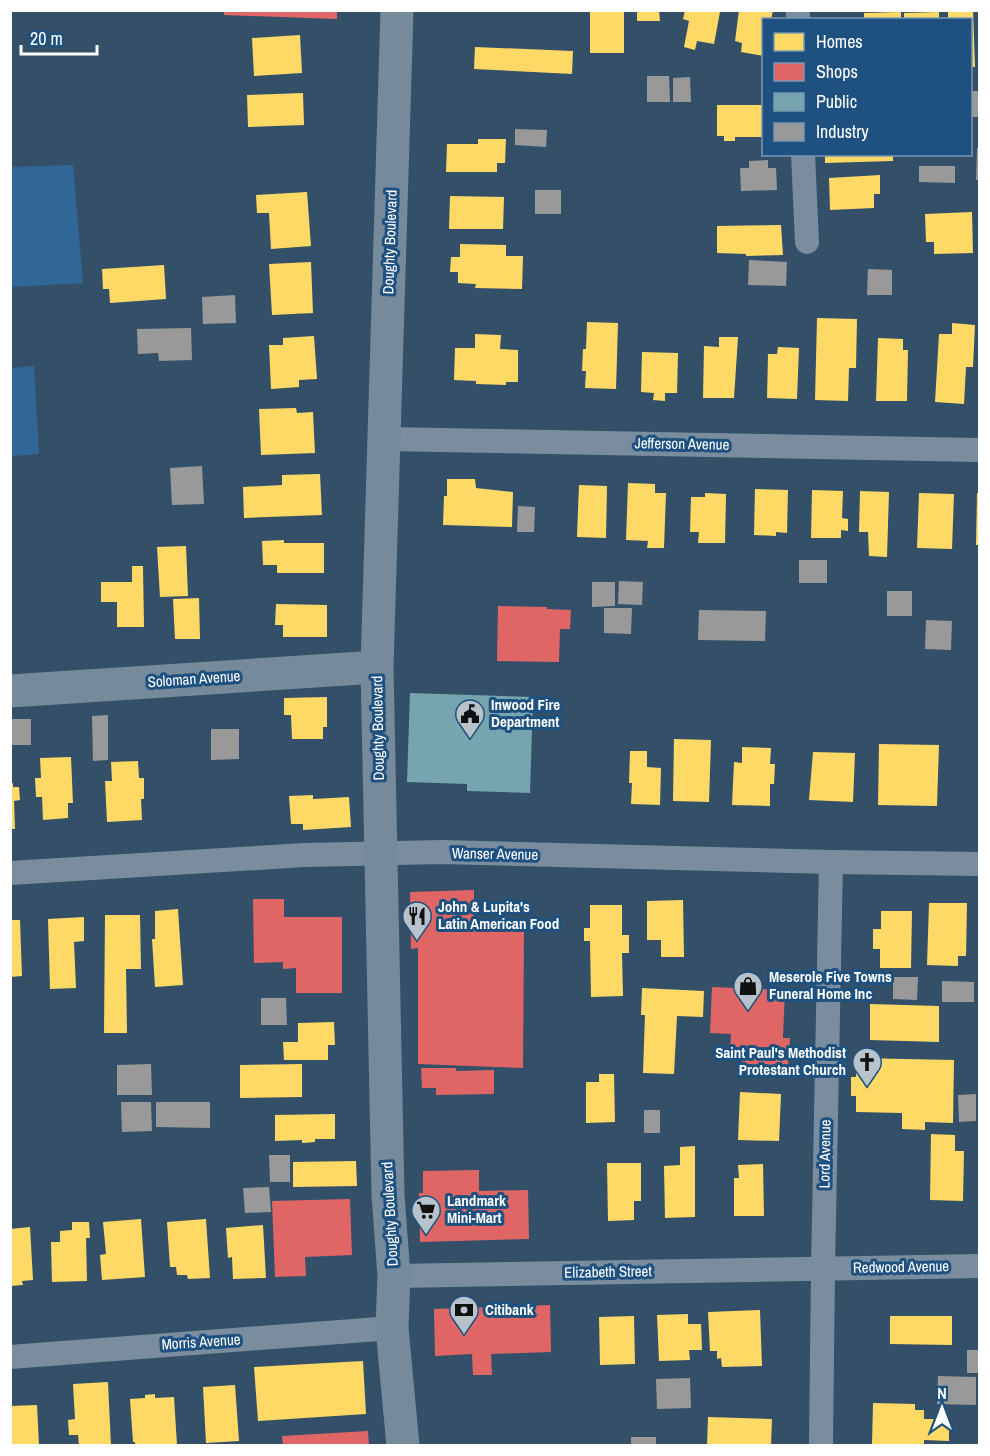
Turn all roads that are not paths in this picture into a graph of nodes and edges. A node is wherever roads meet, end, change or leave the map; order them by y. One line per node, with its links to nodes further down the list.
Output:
1 (397, 10): 4 (main road, Doughty Boulevard)
2 (803, 156): 3 (street)
3 (807, 242)
4 (384, 439): 5 (street, Jefferson Avenue); 6 (main road, Doughty Boulevard)
5 (980, 450)
6 (377, 667): 7 (main road, Soloman Avenue); 8 (main road, Doughty Boulevard)
7 (10, 691)
8 (380, 855): 9 (street, Wanser Avenue); 11 (street, Wanser Avenue); 14 (main road, Doughty Boulevard)
9 (831, 862): 10 (street, Wanser Avenue); 13 (street, Lord Avenue)
10 (980, 864)
11 (10, 873)
12 (980, 1266): 13 (street, Redwood Avenue)
13 (823, 1268): 14 (street, Elizabeth Street); 18 (street, Lord Avenue)
14 (394, 1276): 15 (main road, Doughty Boulevard)
15 (392, 1328): 16 (street, Morris Avenue); 17 (main road, Doughty Boulevard)
16 (10, 1357)
17 (403, 1446)
18 (821, 1446)

